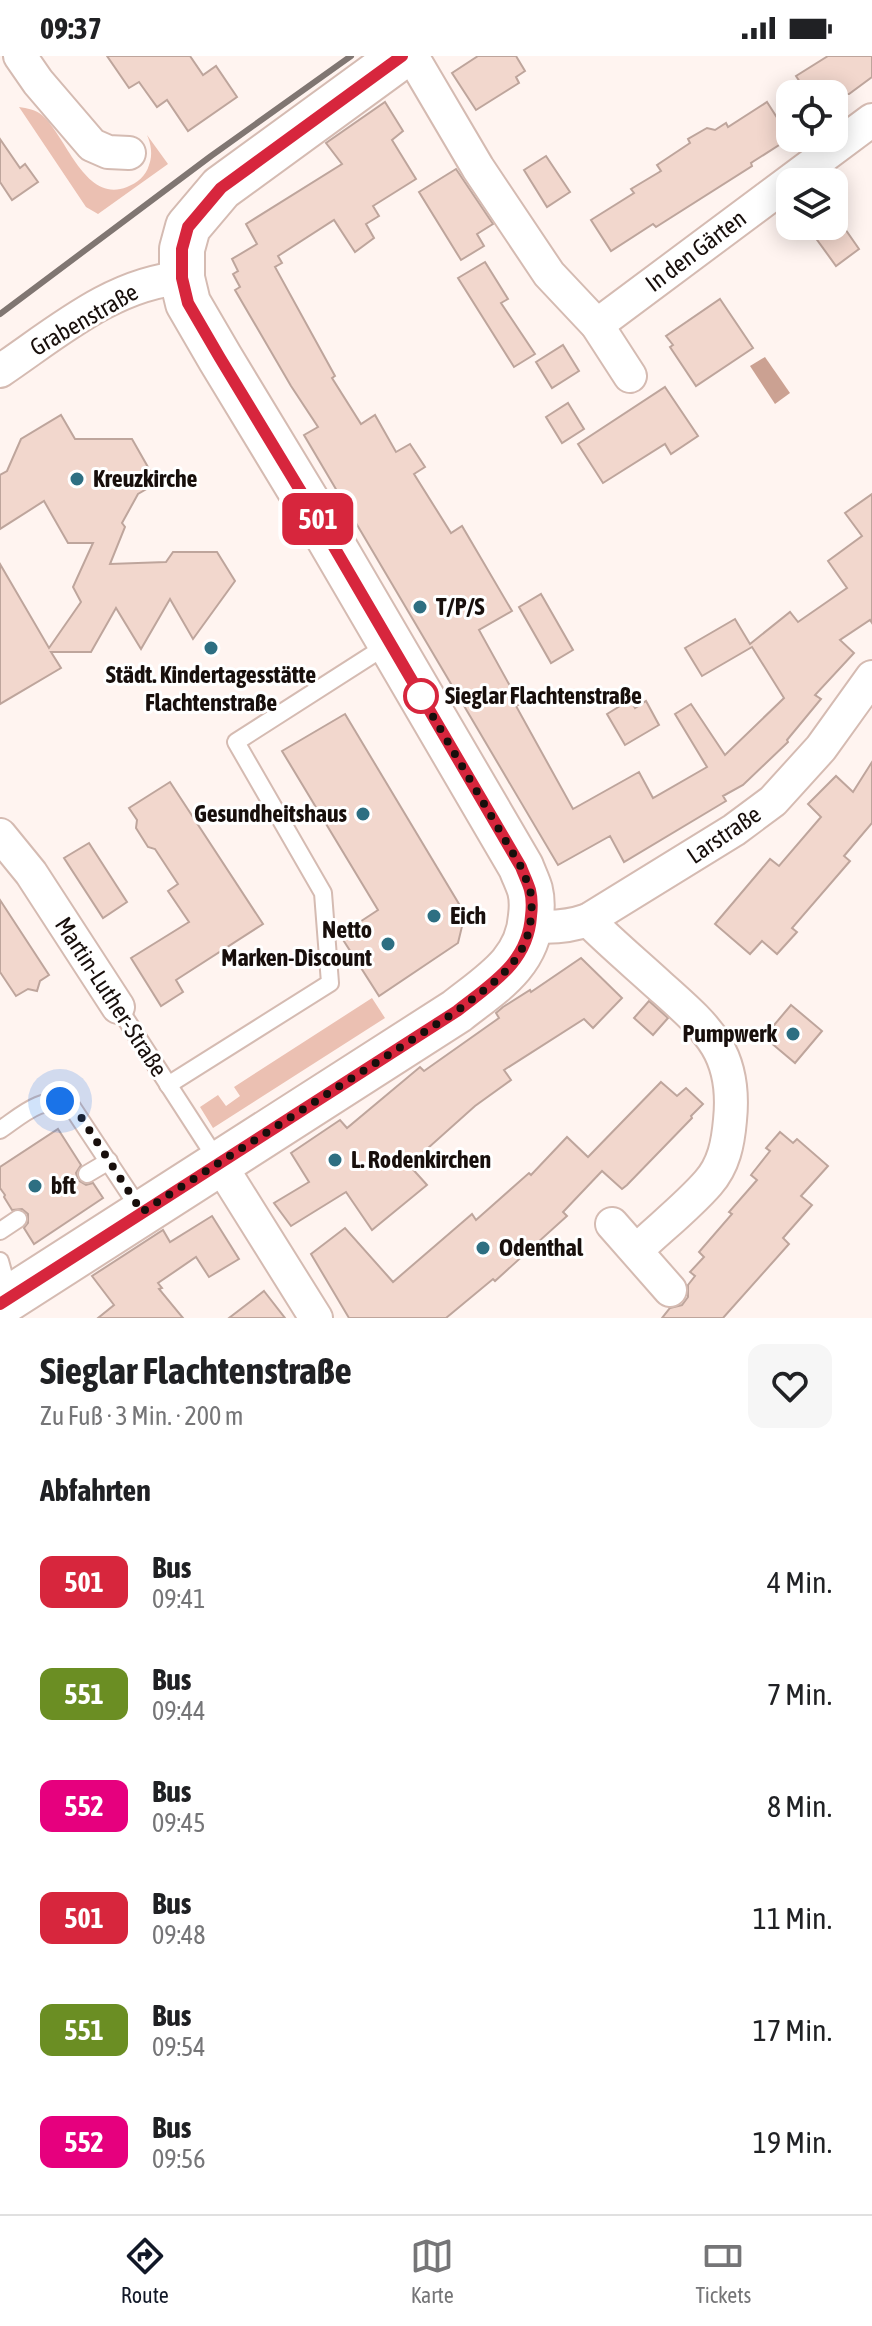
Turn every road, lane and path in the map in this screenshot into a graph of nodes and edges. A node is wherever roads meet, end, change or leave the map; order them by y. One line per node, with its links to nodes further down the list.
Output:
1 (20, 56): 5 (street)
2 (402, 56): 6 (street)
3 (412, 56): 7 (street)
4 (872, 120): 7 (street, In den Gärten)
5 (129, 153)
6 (182, 278): 8 (street, Grabenstraße); 10 (street)
7 (597, 325): 9 (street)
8 (0, 371)
9 (630, 376)
10 (391, 643): 14 (street); 16 (lane)
11 (872, 677): 13 (street, Larstraße)
12 (0, 835): 15 (street, Martin-Luther-Straße)
13 (588, 920): 14 (street, Larstraße); 25 (street)
14 (531, 926): 19 (street)
15 (118, 1007): 16 (lane, Martin-Luther-Straße)
16 (168, 1085): 19 (lane, Martin-Luther-Straße)
17 (0, 1130): 18 (lane)
18 (109, 1161): 20 (lane); 21 (lane)
19 (219, 1163): 21 (street); 28 (street)
20 (87, 1174)
21 (142, 1212): 26 (street)
22 (18, 1219): 24 (lane)
23 (612, 1224): 25 (street)
24 (0, 1231)
25 (637, 1250): 27 (street)
26 (3, 1287)
27 (670, 1290)
28 (316, 1318)

